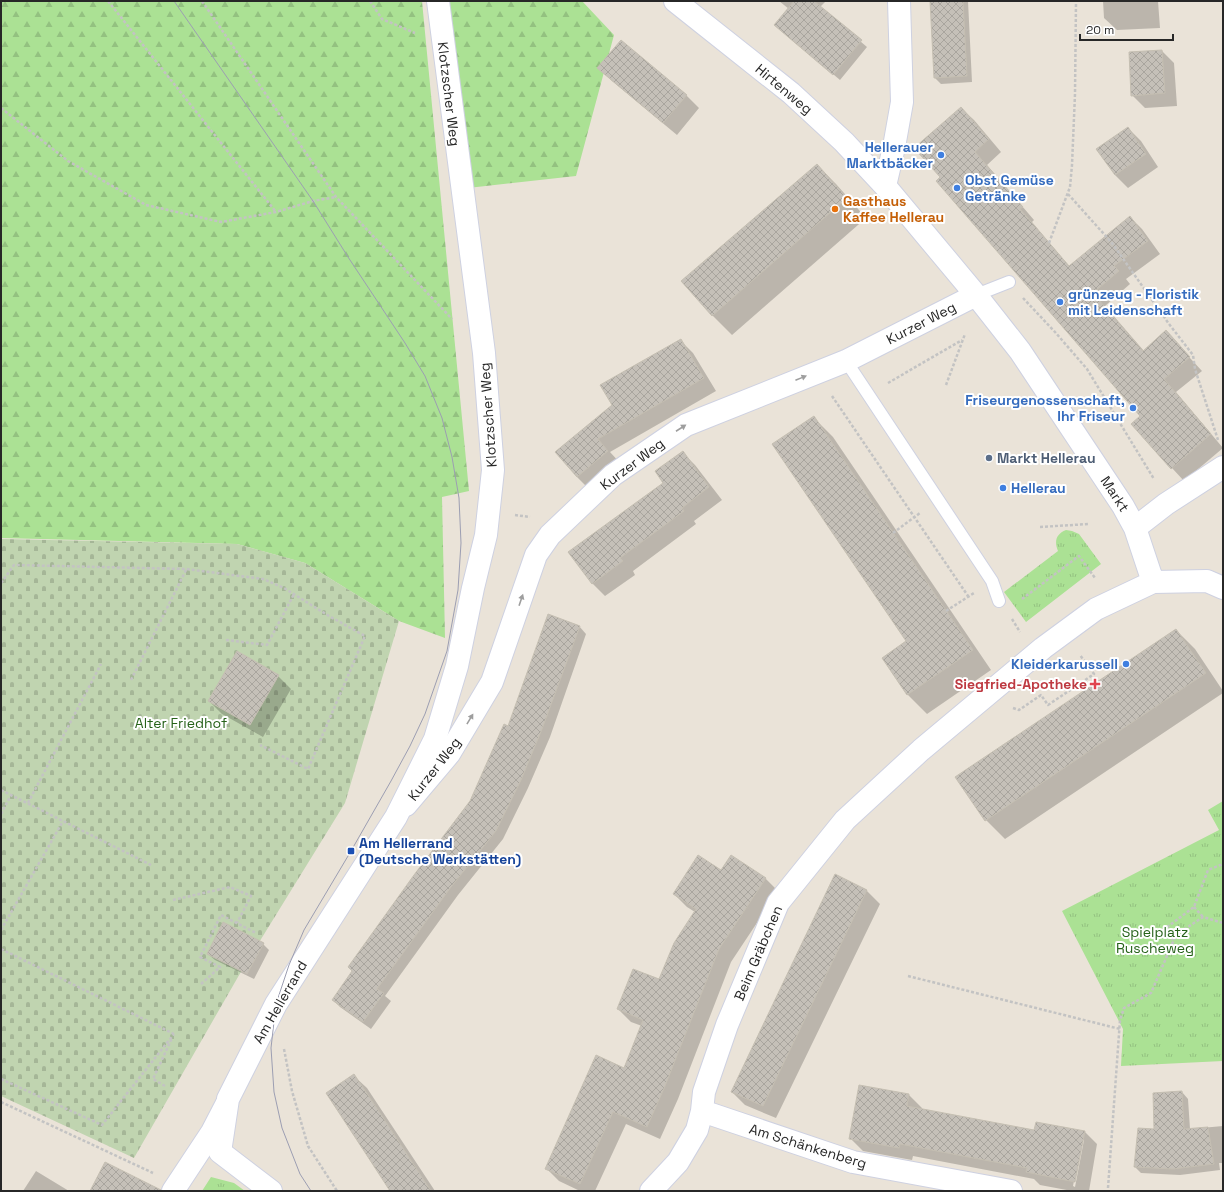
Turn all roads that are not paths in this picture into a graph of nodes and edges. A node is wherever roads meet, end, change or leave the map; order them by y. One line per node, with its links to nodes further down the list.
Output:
1 (438, 1): 13 (street, Klotzscher Weg)
2 (675, 1): 4 (street, Hirtenweg)
3 (900, 1): 4 (street)
4 (885, 186): 6 (street, Markt)
5 (1009, 282): 6 (lane)
6 (976, 295): 7 (street, Kurzer Weg); 9 (street, Markt)
7 (846, 360): 12 (lane); 13 (street, Kurzer Weg, one-way to 7)
8 (1223, 467): 9 (street)
9 (1135, 528): 10 (street, Markt)
10 (1153, 582): 11 (street); 15 (street, Beim Gräbchen)
11 (1223, 588)
12 (999, 601)
13 (396, 817): 14 (street, Am Hellerrand)
14 (228, 1100): 16 (street, Am Hellerrand); 17 (street)
15 (702, 1111): 18 (street, Beim Gräbchen); 19 (street, Am Schänkenberg)
16 (175, 1188)
17 (271, 1191)
18 (651, 1191)
19 (1011, 1191)

